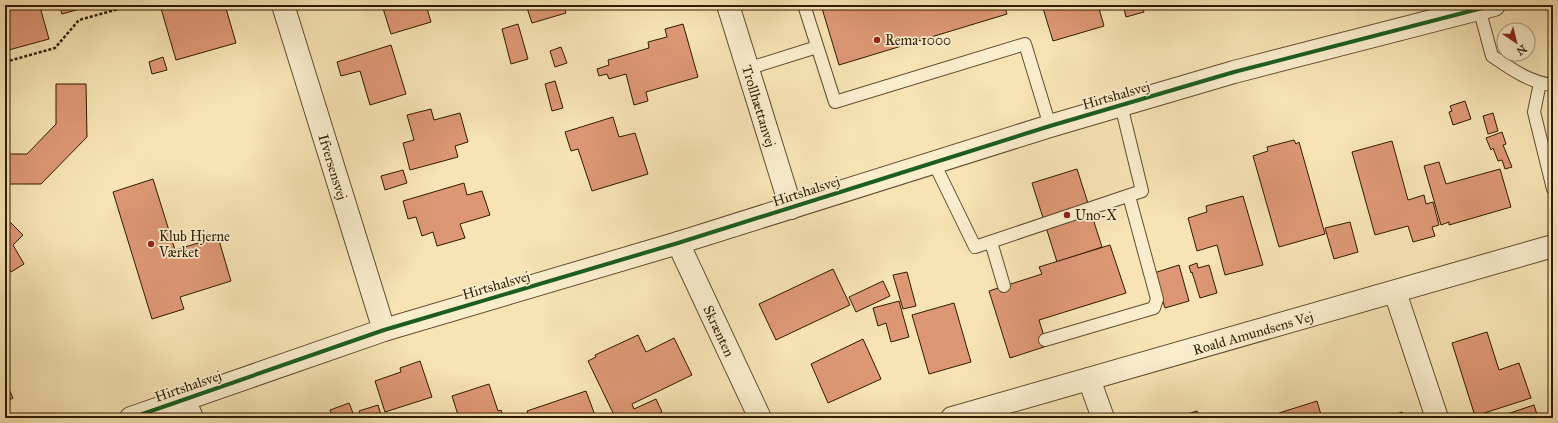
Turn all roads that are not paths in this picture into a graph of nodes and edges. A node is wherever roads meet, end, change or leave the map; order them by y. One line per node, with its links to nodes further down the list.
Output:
1 (283, 5): 20 (street, Ifversensvej)
2 (728, 5): 6 (street, Trollhættanvej)
3 (804, 5): 5 (lane)
4 (1486, 7): 7 (lane); 9 (street, Hirtshalsvej)
5 (817, 47): 6 (lane); 10 (lane)
6 (747, 69): 14 (street, Trollhættanvej)
7 (1540, 83): 8 (lane); 12 (lane)
8 (1553, 85)
9 (1121, 105): 10 (street, Hirtshalsvej); 13 (lane)
10 (1050, 126): 11 (street, Hirtshalsvej)
11 (934, 162): 14 (street, Hirtshalsvej); 15 (lane)
12 (1553, 189)
13 (1128, 196): 15 (lane); 21 (lane)
14 (791, 208): 16 (street, Hirtshalsvej)
15 (991, 242): 18 (lane)
16 (678, 243): 20 (street, Hirtshalsvej); 25 (street, Skrænten)
17 (1553, 246): 19 (street, Roald Amundsens Vej)
18 (1004, 286)
19 (1395, 292): 22 (street, Roald Amundsens Vej); 28 (street)
20 (384, 330): 23 (street, Hirtshalsvej)
21 (1045, 340)
22 (1089, 379): 26 (street, Roald Amundsens Vej); 27 (street)
23 (188, 409): 24 (street, Hirtshalsvej)
24 (131, 418)
25 (760, 418)
26 (952, 418)
27 (1103, 418)
28 (1436, 418)

